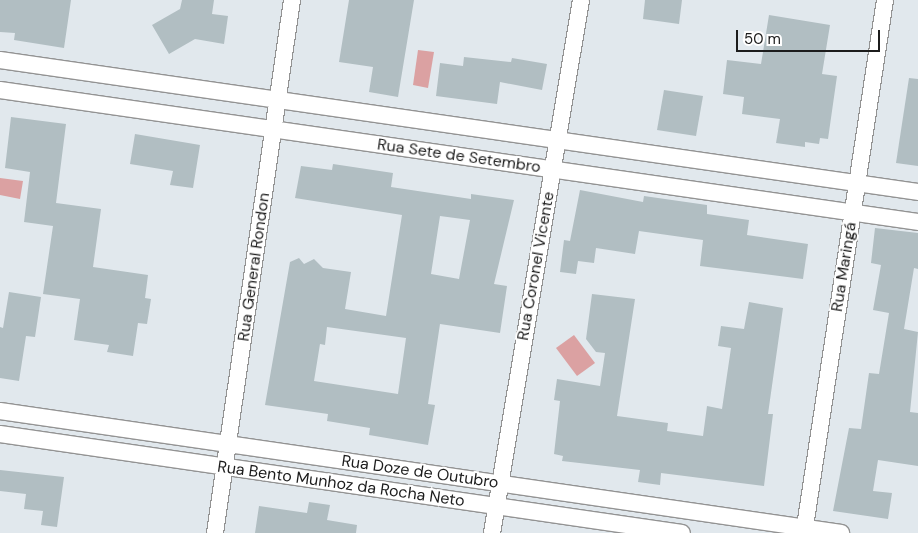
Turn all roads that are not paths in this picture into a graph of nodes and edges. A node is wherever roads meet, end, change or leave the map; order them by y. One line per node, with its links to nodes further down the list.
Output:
1 (292, 0): 6 (street, Rua General Rondon)
2 (581, 0): 8 (street, Rua Coronel Vicente)
3 (885, 0): 10 (street, Rua Maringá)
4 (0, 60): 6 (street, Rua Sete de Setembro)
5 (0, 90): 7 (street, Rua Sete de Setembro)
6 (279, 100): 7 (street, Rua General Rondon); 8 (street, Rua Sete de Setembro)
7 (274, 129): 9 (street, Rua Sete de Setembro); 16 (street, Rua General Rondon)
8 (557, 140): 9 (street, Rua Coronel Vicente); 10 (street, Rua Sete de Setembro)
9 (552, 169): 12 (street, Rua Sete de Setembro); 18 (street, Rua Coronel Vicente)
10 (857, 184): 11 (street, Rua Sete de Setembro); 12 (street, Rua Maringá)
11 (918, 192)
12 (853, 213): 13 (street, Rua Sete de Setembro); 20 (street, Rua Maringá)
13 (918, 222)
14 (0, 411): 16 (street, Rua Doze de Outubro)
15 (0, 434): 17 (street, Rua Bento Munhoz da Rocha Neto)
16 (228, 444): 17 (street, Rua General Rondon); 18 (street, Rua Doze de Outubro)
17 (226, 467): 19 (street, Rua Bento Munhoz da Rocha Neto); 21 (street, Rua General Rondon)
18 (499, 484): 19 (street, Rua Coronel Vicente); 20 (street, Rua Doze de Outubro)
19 (496, 506): 22 (street, Rua Coronel Vicente); 23 (street, Rua Bento Munhoz da Rocha Neto)
20 (804, 530): 24 (street, Rua Doze de Outubro)
21 (215, 533)
22 (492, 533)
23 (682, 533)
24 (841, 533)

